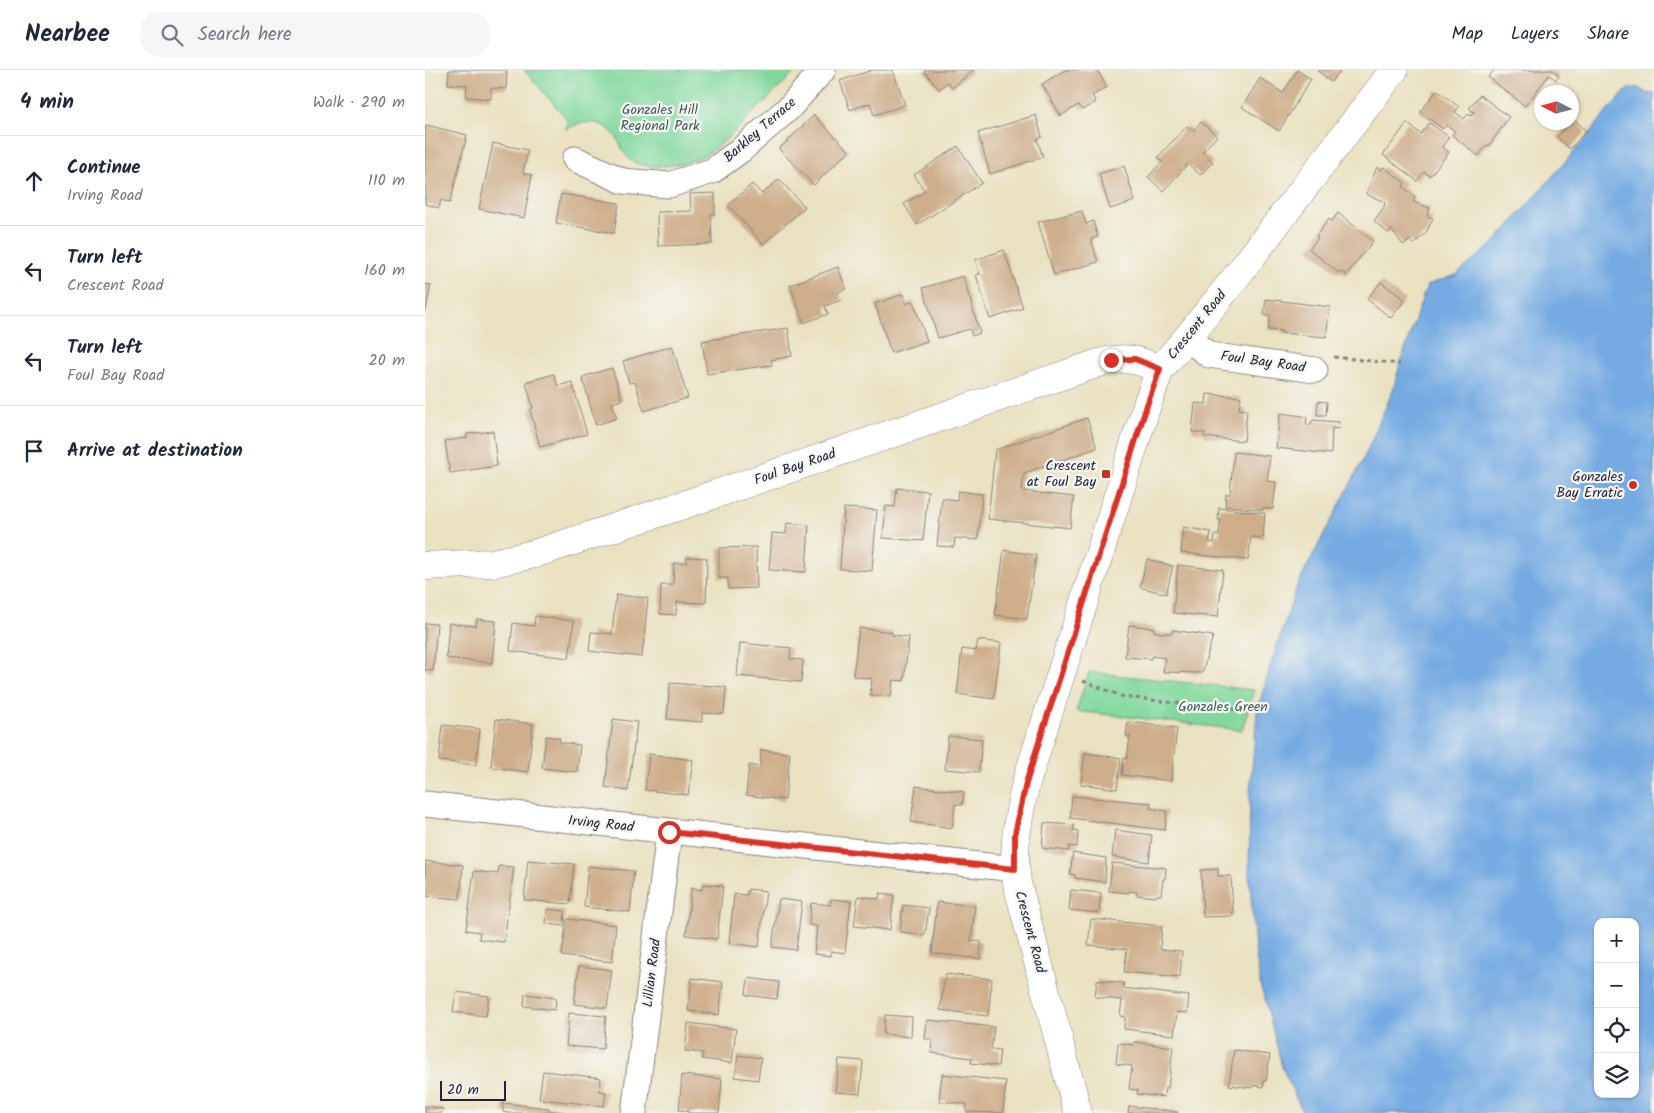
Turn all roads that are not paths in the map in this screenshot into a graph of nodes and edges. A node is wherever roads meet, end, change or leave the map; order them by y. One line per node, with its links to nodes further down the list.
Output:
1 (823, 70): 3 (street, Barkley Terrace)
2 (1394, 70): 4 (main road, Crescent Road)
3 (575, 159)
4 (1187, 338): 5 (main road, Crescent Road); 6 (street, Foul Bay Road)
5 (1160, 369): 7 (main road, Foul Bay Road); 10 (main road, Crescent Road)
6 (1315, 370)
7 (425, 566)
8 (425, 804): 9 (street, Irving Road)
9 (669, 832): 10 (street, Irving Road); 11 (street, Lillian Road)
10 (1015, 869): 12 (main road, Crescent Road)
11 (634, 1113)
12 (1078, 1113)

